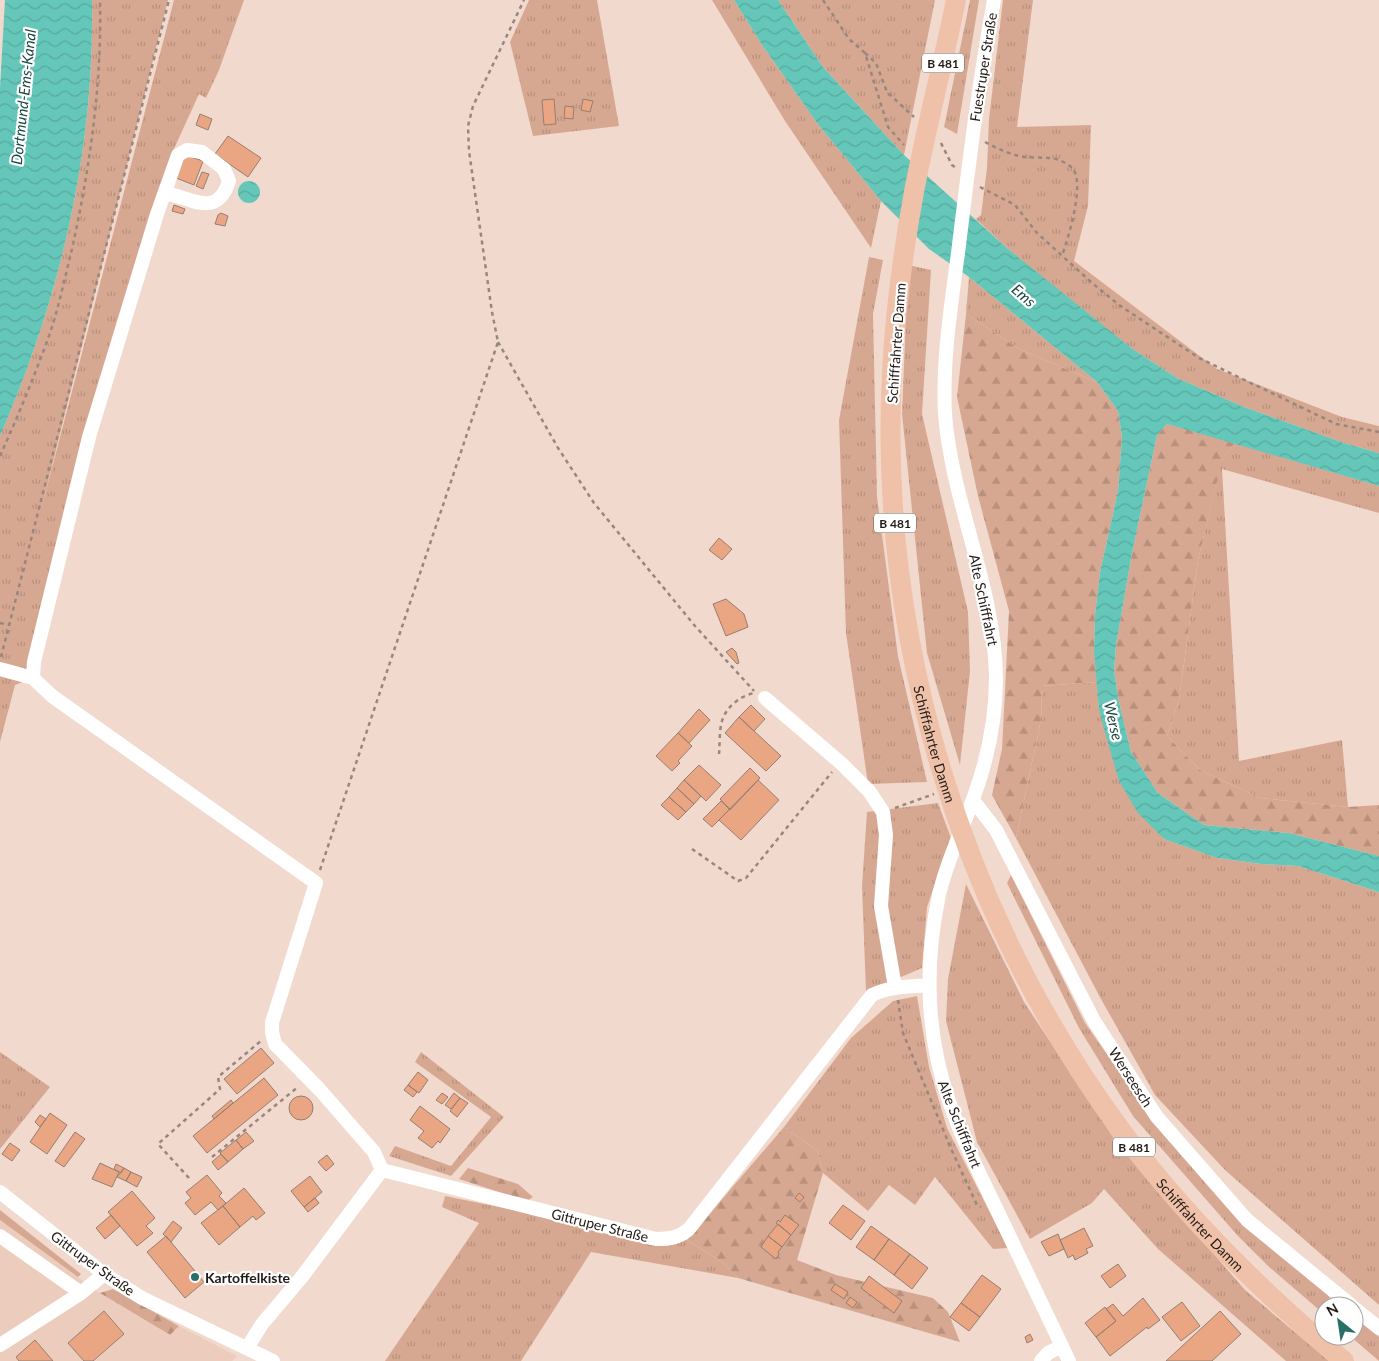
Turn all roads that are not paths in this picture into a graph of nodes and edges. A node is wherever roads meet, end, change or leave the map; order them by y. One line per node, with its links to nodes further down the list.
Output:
1 (956, 0): 25 (highway, Schifffahrter Damm / B 481)
2 (994, 0): 3 (street, Fuestruper Straße)
3 (976, 140): 8 (street, Alte Schifffahrt)
4 (165, 194): 4 (street); 6 (street)
5 (0, 669): 6 (street)
6 (33, 678): 11 (street)
7 (760, 695): 10 (street)
8 (973, 800): 9 (street, Alte Schifffahrt); 16 (street, Werseesch)
9 (928, 986): 10 (street, Gittruper Straße); 20 (street, Alte Schifffahrt)
10 (895, 987): 11 (street, Gittruper Straße)
11 (382, 1170): 21 (street)
12 (0, 1192): 14 (street, Gittruper Straße)
13 (0, 1236): 15 (street)
14 (104, 1274): 15 (street); 21 (street, Gittruper Straße)
15 (81, 1293): 19 (street)
16 (1340, 1296)
17 (1364, 1316): 18 (street, Werseesch)
18 (1379, 1328)
19 (0, 1345)
20 (1062, 1346): 23 (street); 24 (street, Alte Schifffahrt)
21 (246, 1348): 22 (street, Gittruper Straße)
22 (273, 1361)
23 (1041, 1361)
24 (1069, 1361)
25 (1344, 1361)

